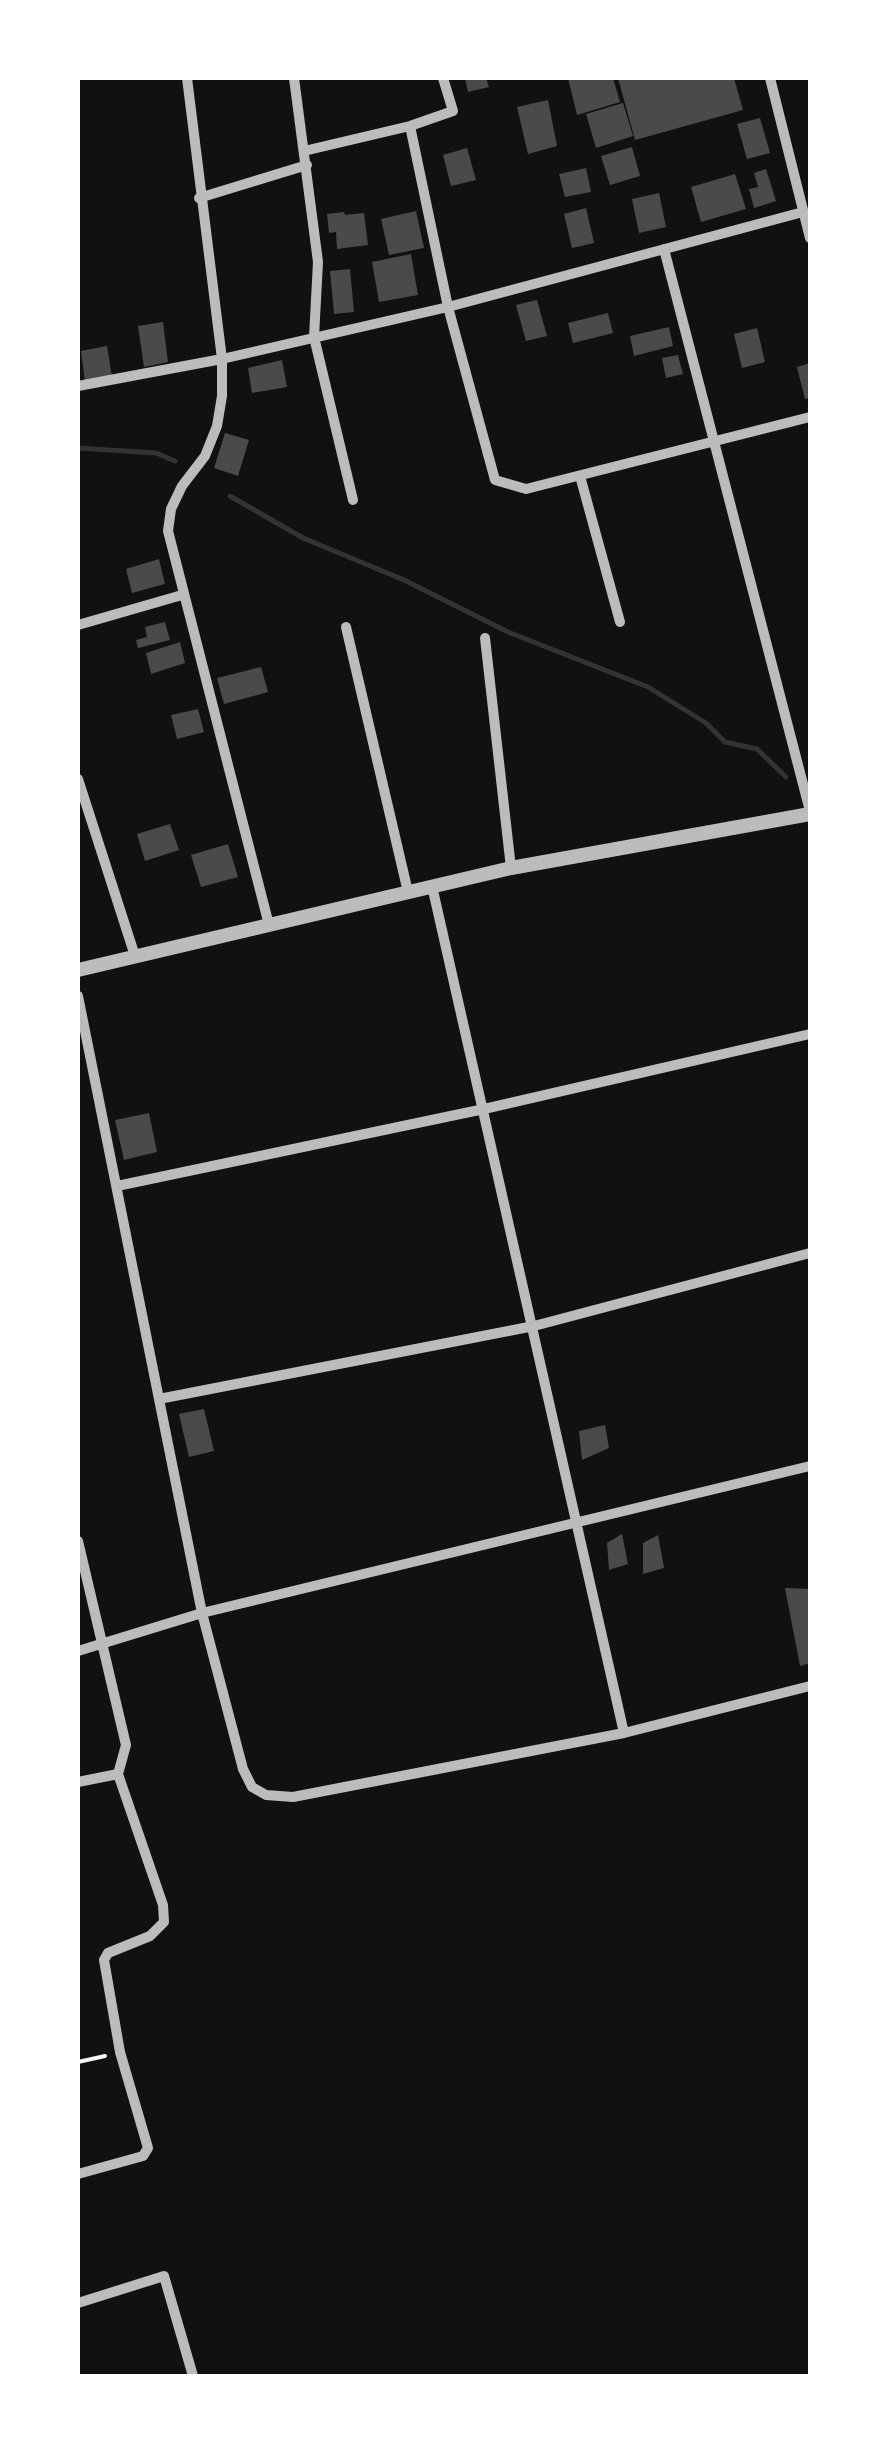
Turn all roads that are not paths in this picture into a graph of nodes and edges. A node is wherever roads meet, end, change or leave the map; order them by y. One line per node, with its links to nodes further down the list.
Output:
1 (187, 78): 8 (street)
2 (294, 78): 6 (street)
3 (444, 78): 5 (street)
4 (770, 78): 9 (street)
5 (410, 126): 6 (street); 12 (street)
6 (304, 151): 7 (street)
7 (307, 165): 8 (street); 13 (street)
8 (200, 198): 14 (street)
9 (803, 212): 10 (street); 11 (street)
10 (810, 238)
11 (664, 249): 12 (street); 17 (street)
12 (448, 307): 13 (street); 18 (street)
13 (314, 337): 14 (street); 19 (street)
14 (222, 359): 15 (street); 20 (street)
15 (78, 386)
16 (810, 418): 17 (street)
17 (715, 440): 18 (street); 26 (street)
18 (580, 476): 21 (street)
19 (353, 500)
20 (182, 596): 22 (street); 30 (street)
21 (620, 622)
22 (78, 625)
23 (346, 627): 29 (street)
24 (484, 638): 27 (street)
25 (78, 780): 31 (street)
26 (810, 812): 27 (street)
27 (510, 868): 28 (street)
28 (432, 886): 29 (street); 35 (street)
29 (408, 892): 30 (street)
30 (269, 924): 31 (street)
31 (134, 956): 32 (street)
32 (78, 970)
33 (78, 996): 36 (street)
34 (810, 1034): 35 (street)
35 (484, 1109): 36 (street); 38 (street)
36 (117, 1186): 39 (street)
37 (810, 1253): 38 (street)
38 (534, 1326): 39 (street); 41 (street)
39 (158, 1399): 43 (street)
40 (810, 1466): 41 (street)
41 (576, 1522): 43 (street); 47 (street)
42 (78, 1541): 44 (street)
43 (202, 1612): 44 (street); 47 (street)
44 (102, 1644): 45 (street); 48 (street)
45 (78, 1651)
46 (810, 1686): 47 (street)
47 (624, 1733)
48 (118, 1774): 49 (street); 50 (street)
49 (78, 1782)
50 (78, 2174)
51 (78, 2302): 52 (street)
52 (193, 2376)

